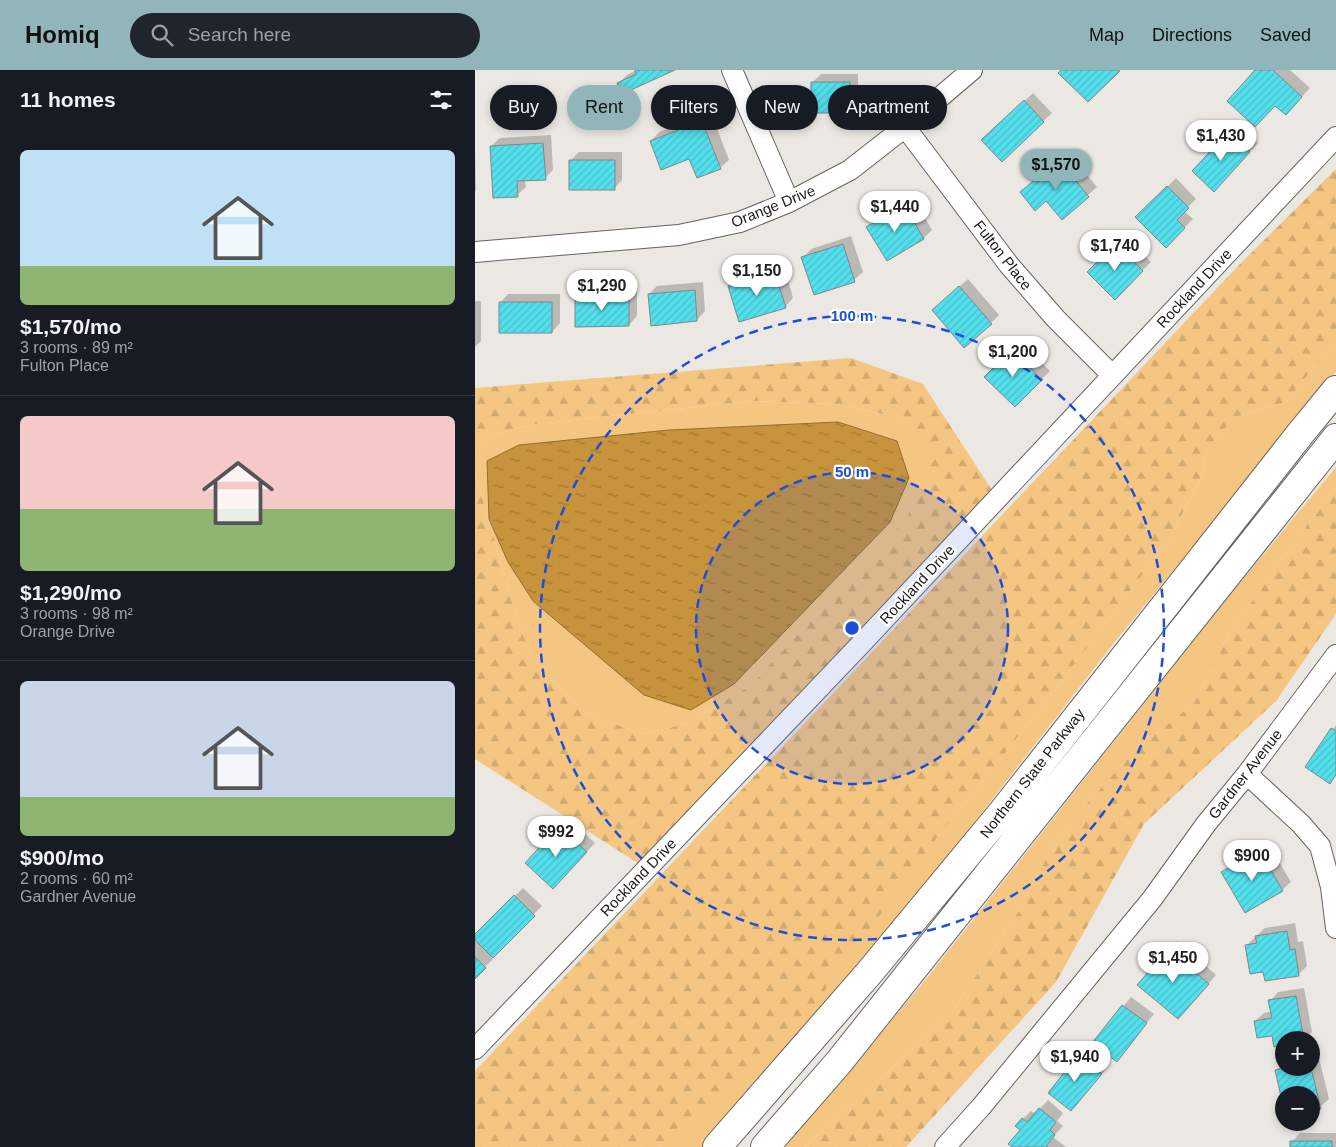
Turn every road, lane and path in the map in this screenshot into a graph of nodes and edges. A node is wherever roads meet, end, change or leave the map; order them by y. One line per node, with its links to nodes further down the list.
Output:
1 (732, 70): 7 (street)
2 (972, 70): 3 (street, Orange Drive)
3 (947, 91)
4 (901, 130): 7 (street, Orange Drive)
5 (907, 130): 9 (street, Fulton Place)
6 (1336, 137): 9 (street, Rockland Drive)
7 (789, 202): 8 (street, Orange Drive)
8 (475, 252)
9 (1112, 375): 15 (street, Rockland Drive)
10 (1336, 390): 16 (highway, Northern State Parkway)
11 (1336, 438): 17 (highway, Northern State Parkway)
12 (1336, 655): 13 (street, Gardner Avenue)
13 (1247, 774): 14 (street); 18 (street, Gardner Avenue)
14 (1336, 928)
15 (475, 1049)
16 (717, 1147)
17 (765, 1147)
18 (945, 1147)

